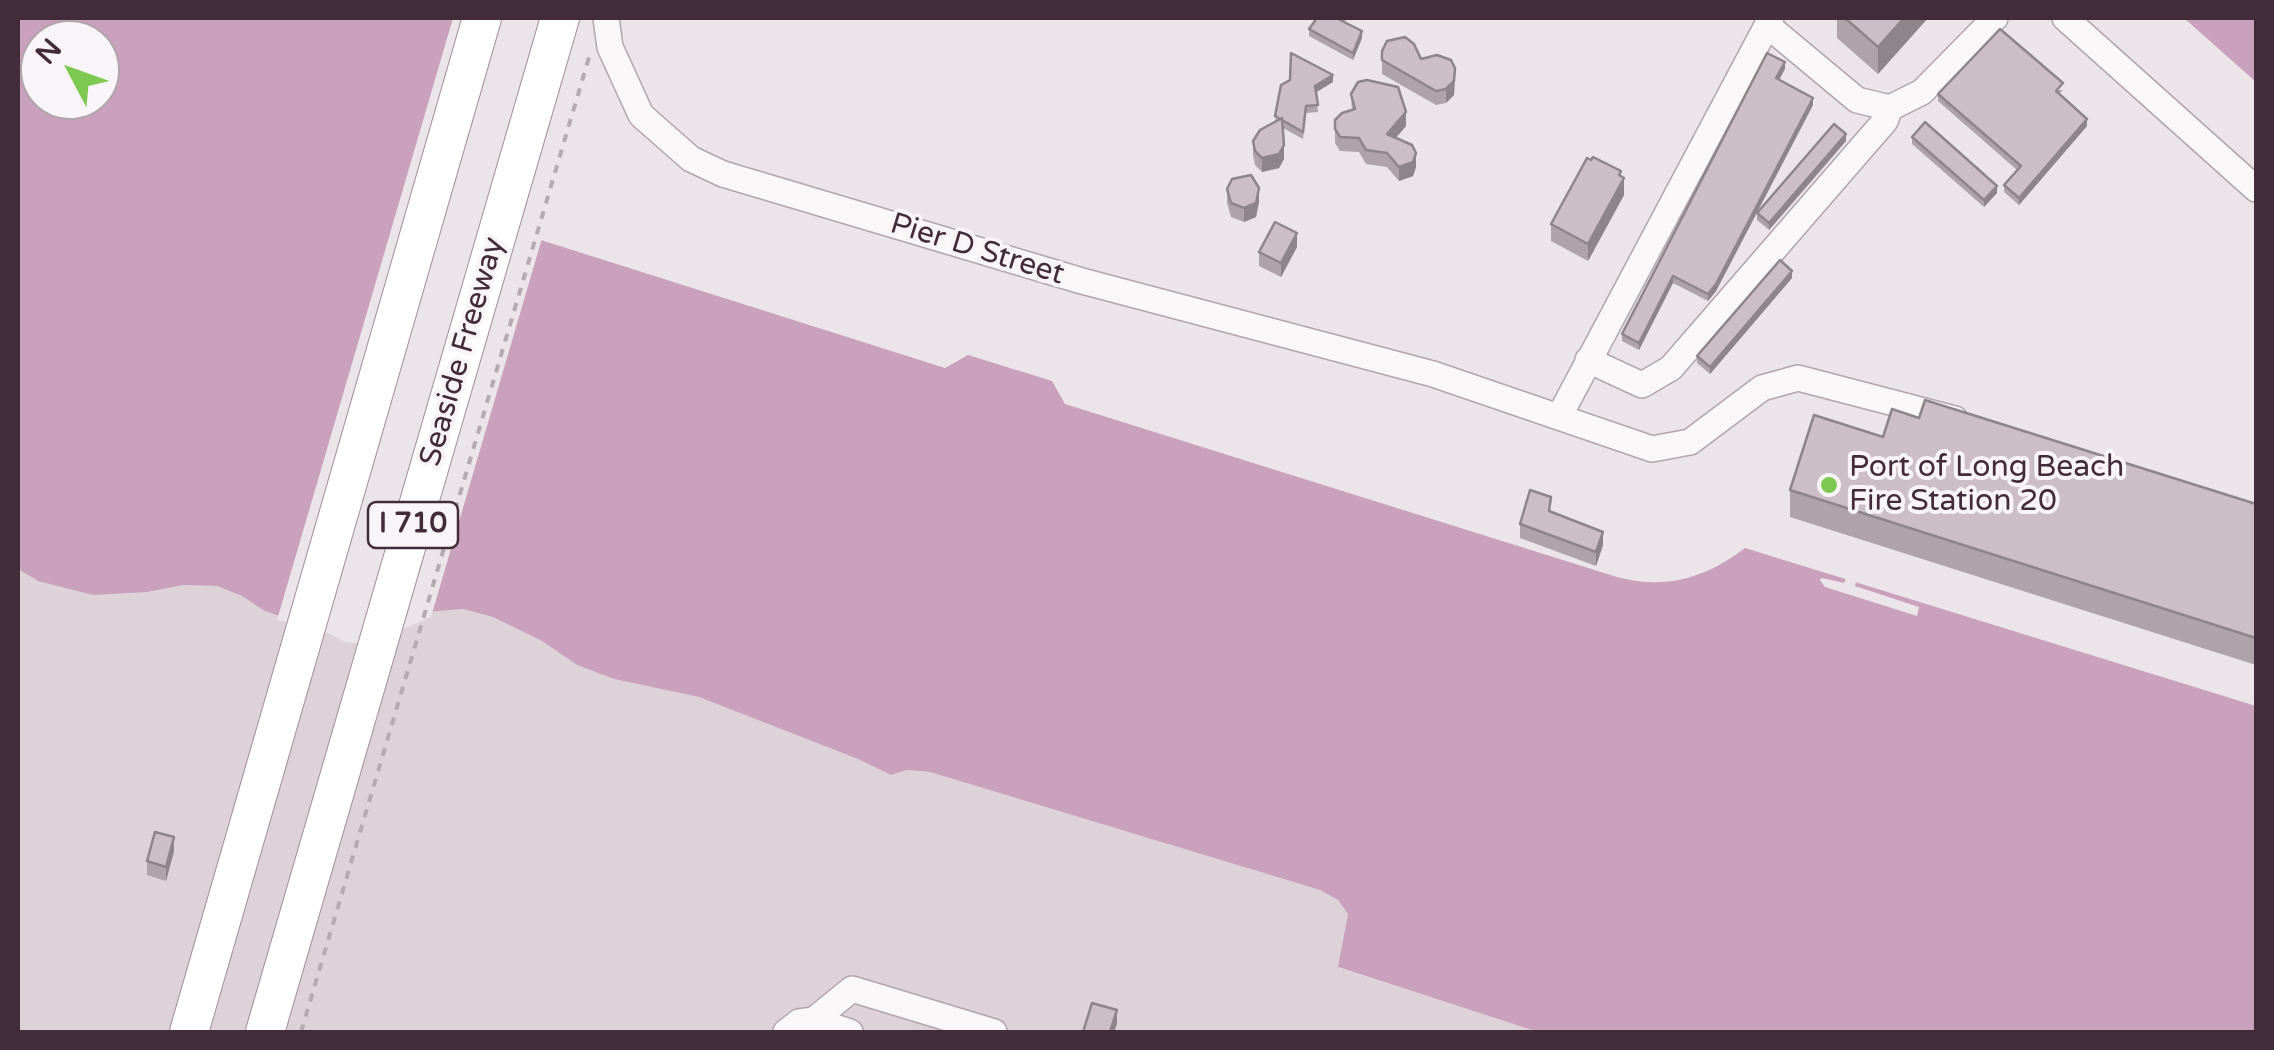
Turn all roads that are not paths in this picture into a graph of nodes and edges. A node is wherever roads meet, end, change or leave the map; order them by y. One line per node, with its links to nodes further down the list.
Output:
1 (482, 18): 13 (highway, I 710)
2 (560, 18): 14 (highway, Seaside Freeway / I 710)
3 (1994, 18): 7 (street)
4 (2065, 18): 8 (street)
5 (1769, 21): 7 (street); 9 (street)
6 (600, 27): 10 (street, Pier D Street)
7 (1890, 108): 9 (street)
8 (2256, 189)
9 (1588, 360): 10 (street)
10 (1559, 417): 11 (street, Pier D Street)
11 (1981, 426)
12 (814, 1020): 15 (street); 16 (street); 17 (street)
13 (188, 1032)
14 (265, 1032)
15 (786, 1032)
16 (850, 1032)
17 (994, 1032)

